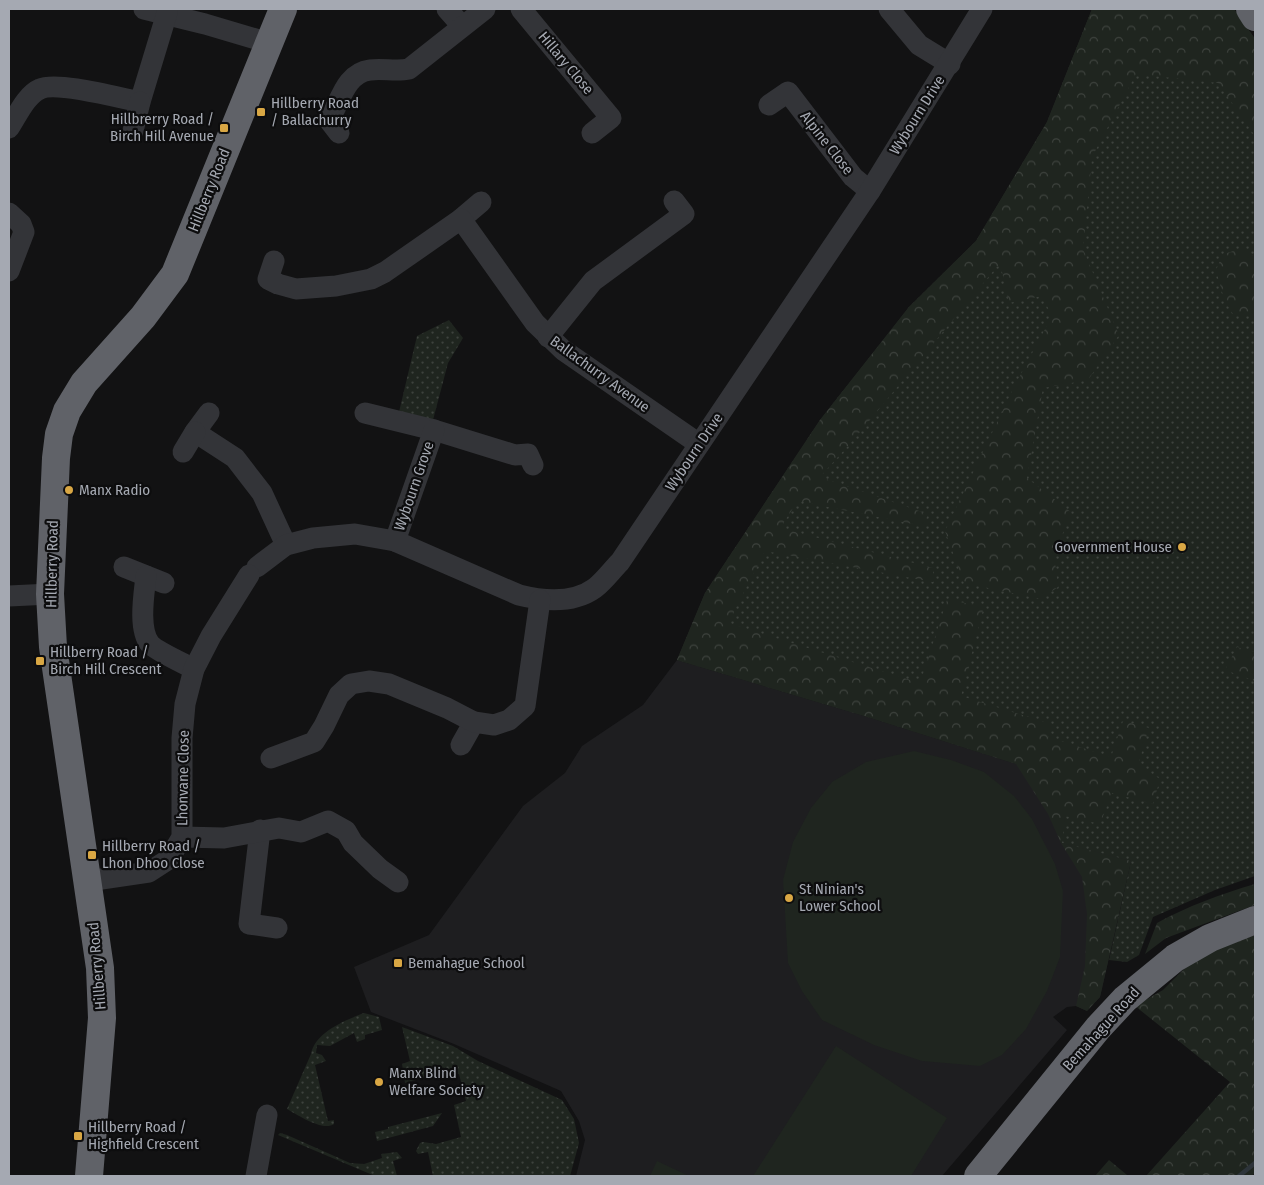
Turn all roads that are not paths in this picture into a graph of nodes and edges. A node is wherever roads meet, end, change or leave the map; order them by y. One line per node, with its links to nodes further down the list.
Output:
1 (144, 9): 9 (street)
2 (283, 9): 12 (highway, Hillberry Road)
3 (447, 9): 11 (street)
4 (485, 9): 11 (street)
5 (521, 9): 19 (street, Hillary Close)
6 (889, 9): 13 (street)
7 (982, 9): 13 (street, Wybourn Drive)
8 (1250, 9): 10 (highway)
9 (167, 14): 12 (street); 14 (street)
10 (1255, 17)
11 (462, 26): 18 (street)
12 (270, 43): 39 (highway, Hillberry Road)
13 (950, 64): 20 (street, Wybourn Drive)
14 (140, 102): 16 (street); 17 (street)
15 (769, 106): 20 (street, Alpine Close)
16 (9, 128)
17 (133, 131)
18 (339, 133)
19 (592, 133)
20 (870, 191): 32 (street, Wybourn Drive)
21 (674, 201): 27 (street)
22 (480, 202): 24 (street)
23 (9, 213): 26 (street)
24 (461, 219): 25 (street); 27 (street, Ballachurry Avenue)
25 (274, 261)
26 (9, 271)
27 (548, 337): 32 (street, Ballachurry Avenue)
28 (209, 413): 31 (street)
29 (365, 414): 30 (street, Wybourn Grove)
30 (434, 430): 34 (street, Wybourn Grove); 35 (street, Wybourn Grove)
31 (195, 432): 33 (street); 36 (street)
32 (699, 444): 41 (street, Wybourn Drive)
33 (183, 452)
34 (533, 465)
35 (395, 541): 36 (street, Wybourn Drive); 41 (street, Wybourn Drive)
36 (286, 545): 38 (street, Wybourn Drive)
37 (124, 567): 42 (street)
38 (253, 571): 42 (street, Lhonvane Close)
39 (50, 594): 40 (street); 48 (highway, Hillberry Road)
40 (9, 596)
41 (540, 600): 43 (street)
42 (194, 669): 47 (street, Lhonvane Close)
43 (474, 722): 44 (street); 45 (street)
44 (461, 744)
45 (271, 758)
46 (260, 830): 47 (street); 49 (street); 51 (street)
47 (182, 837): 48 (street, Lhonvane Close)
48 (88, 880): 53 (highway, Hillberry Road)
49 (398, 882)
50 (1255, 920): 55 (highway, Bemahague Road)
51 (277, 928)
52 (267, 1115): 54 (street)
53 (89, 1176)
54 (256, 1176)
55 (978, 1176)

